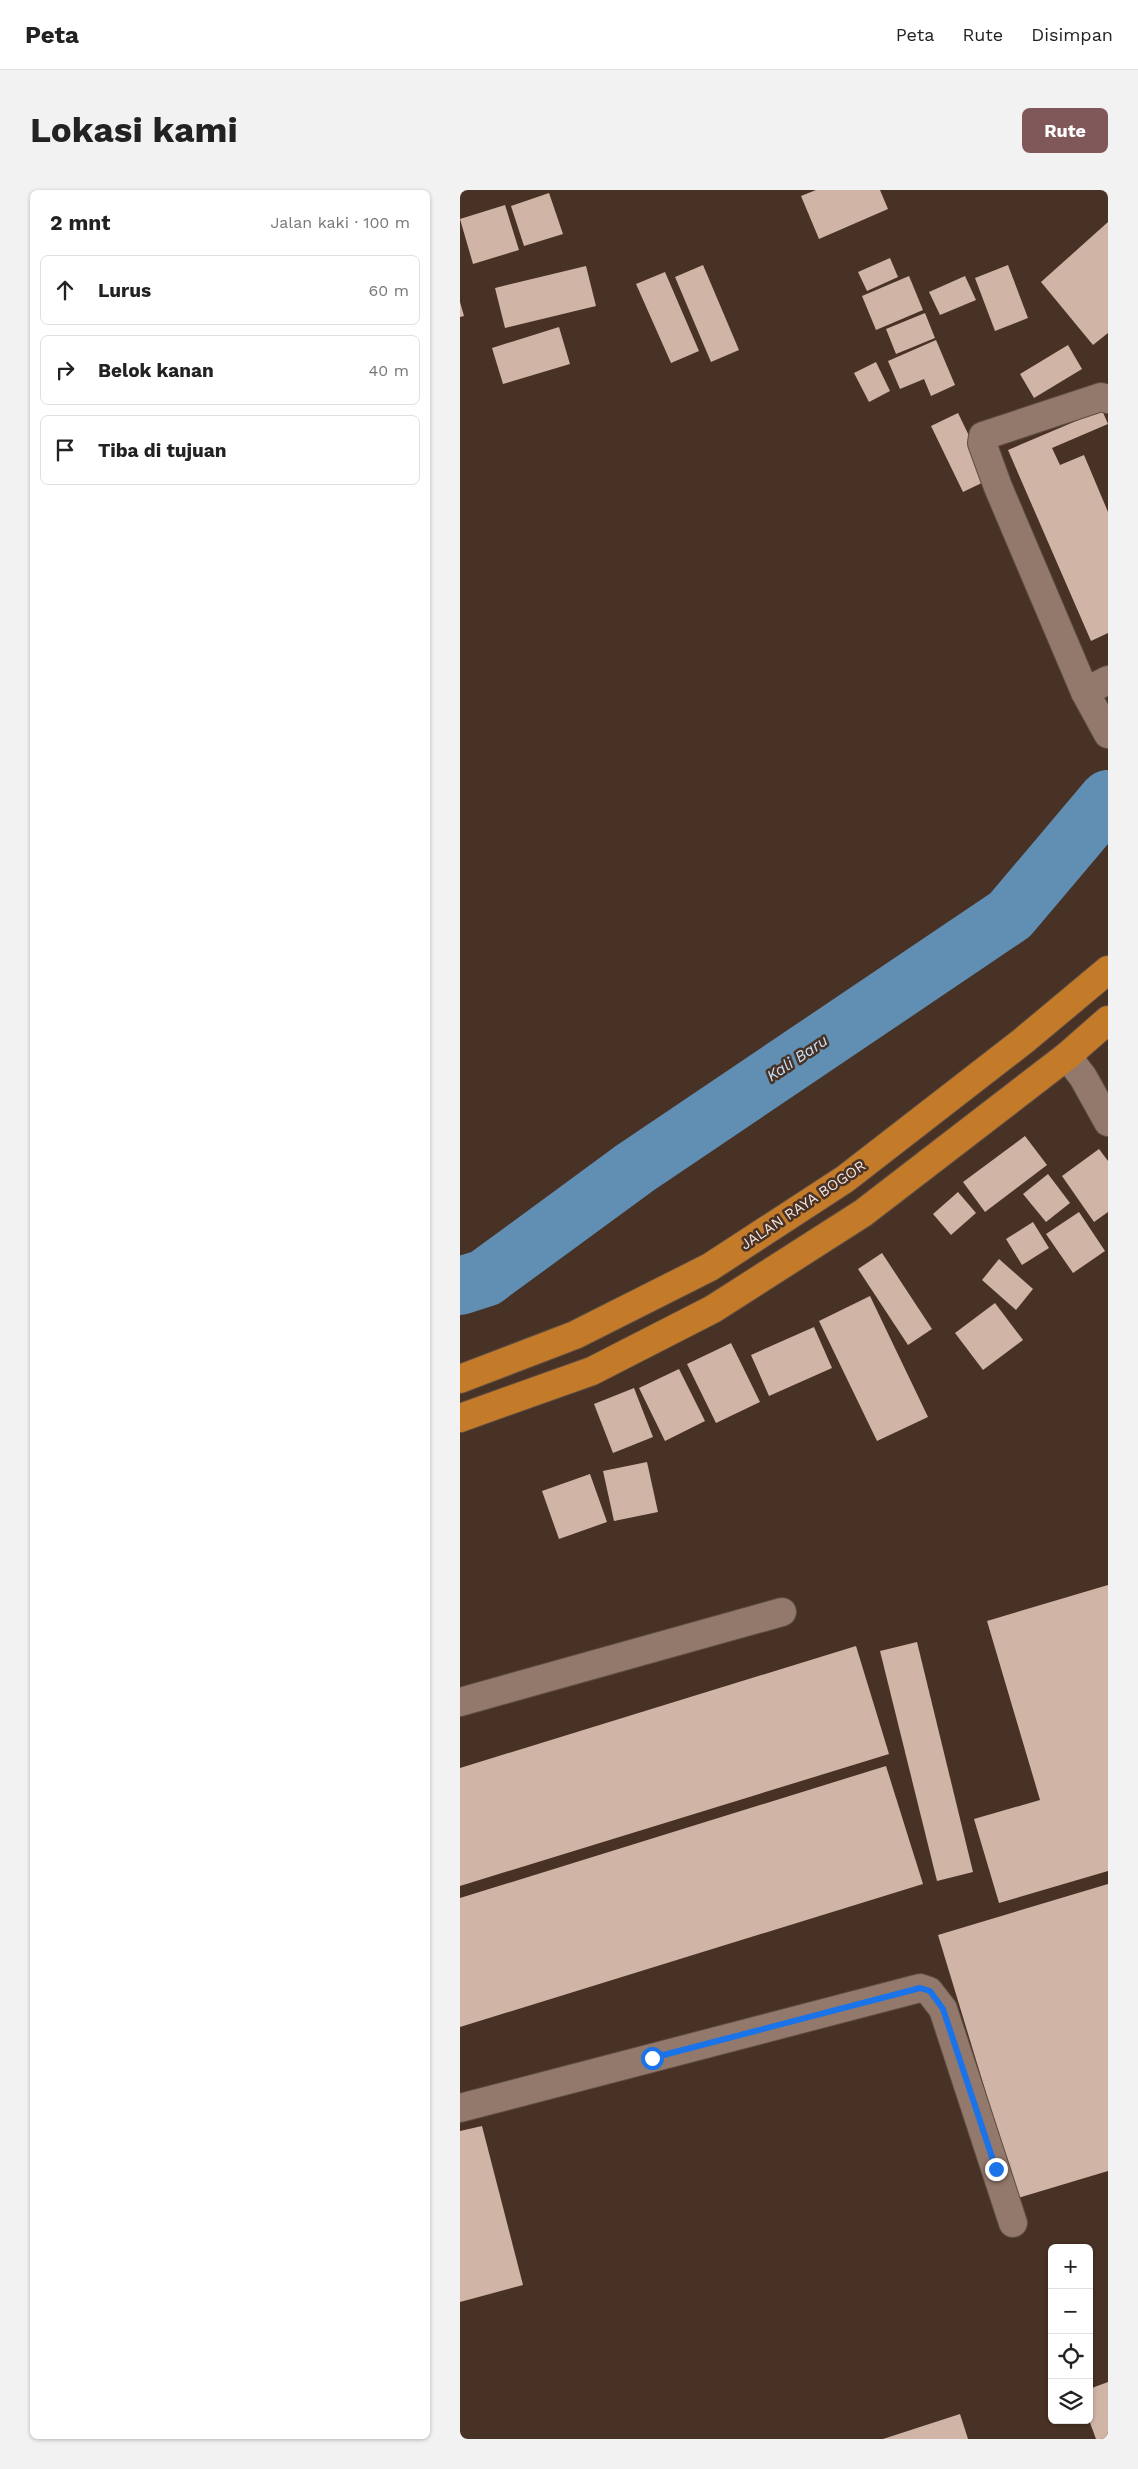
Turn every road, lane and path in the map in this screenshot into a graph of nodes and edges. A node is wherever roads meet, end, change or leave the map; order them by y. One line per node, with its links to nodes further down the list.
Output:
1 (1108, 399): 2 (street)
2 (1100, 705)
3 (1108, 970): 4 (highway, JALAN RAYA BOGOR)
4 (1086, 990): 5 (highway); 9 (highway, JALAN RAYA BOGOR)
5 (1108, 1016)
6 (1108, 1020): 7 (highway)
7 (1067, 1056): 8 (street); 10 (highway)
8 (1108, 1122)
9 (460, 1379)
10 (460, 1418)
11 (782, 1612): 12 (street)
12 (460, 1702)
13 (460, 2108): 14 (street)
14 (1014, 2223)

